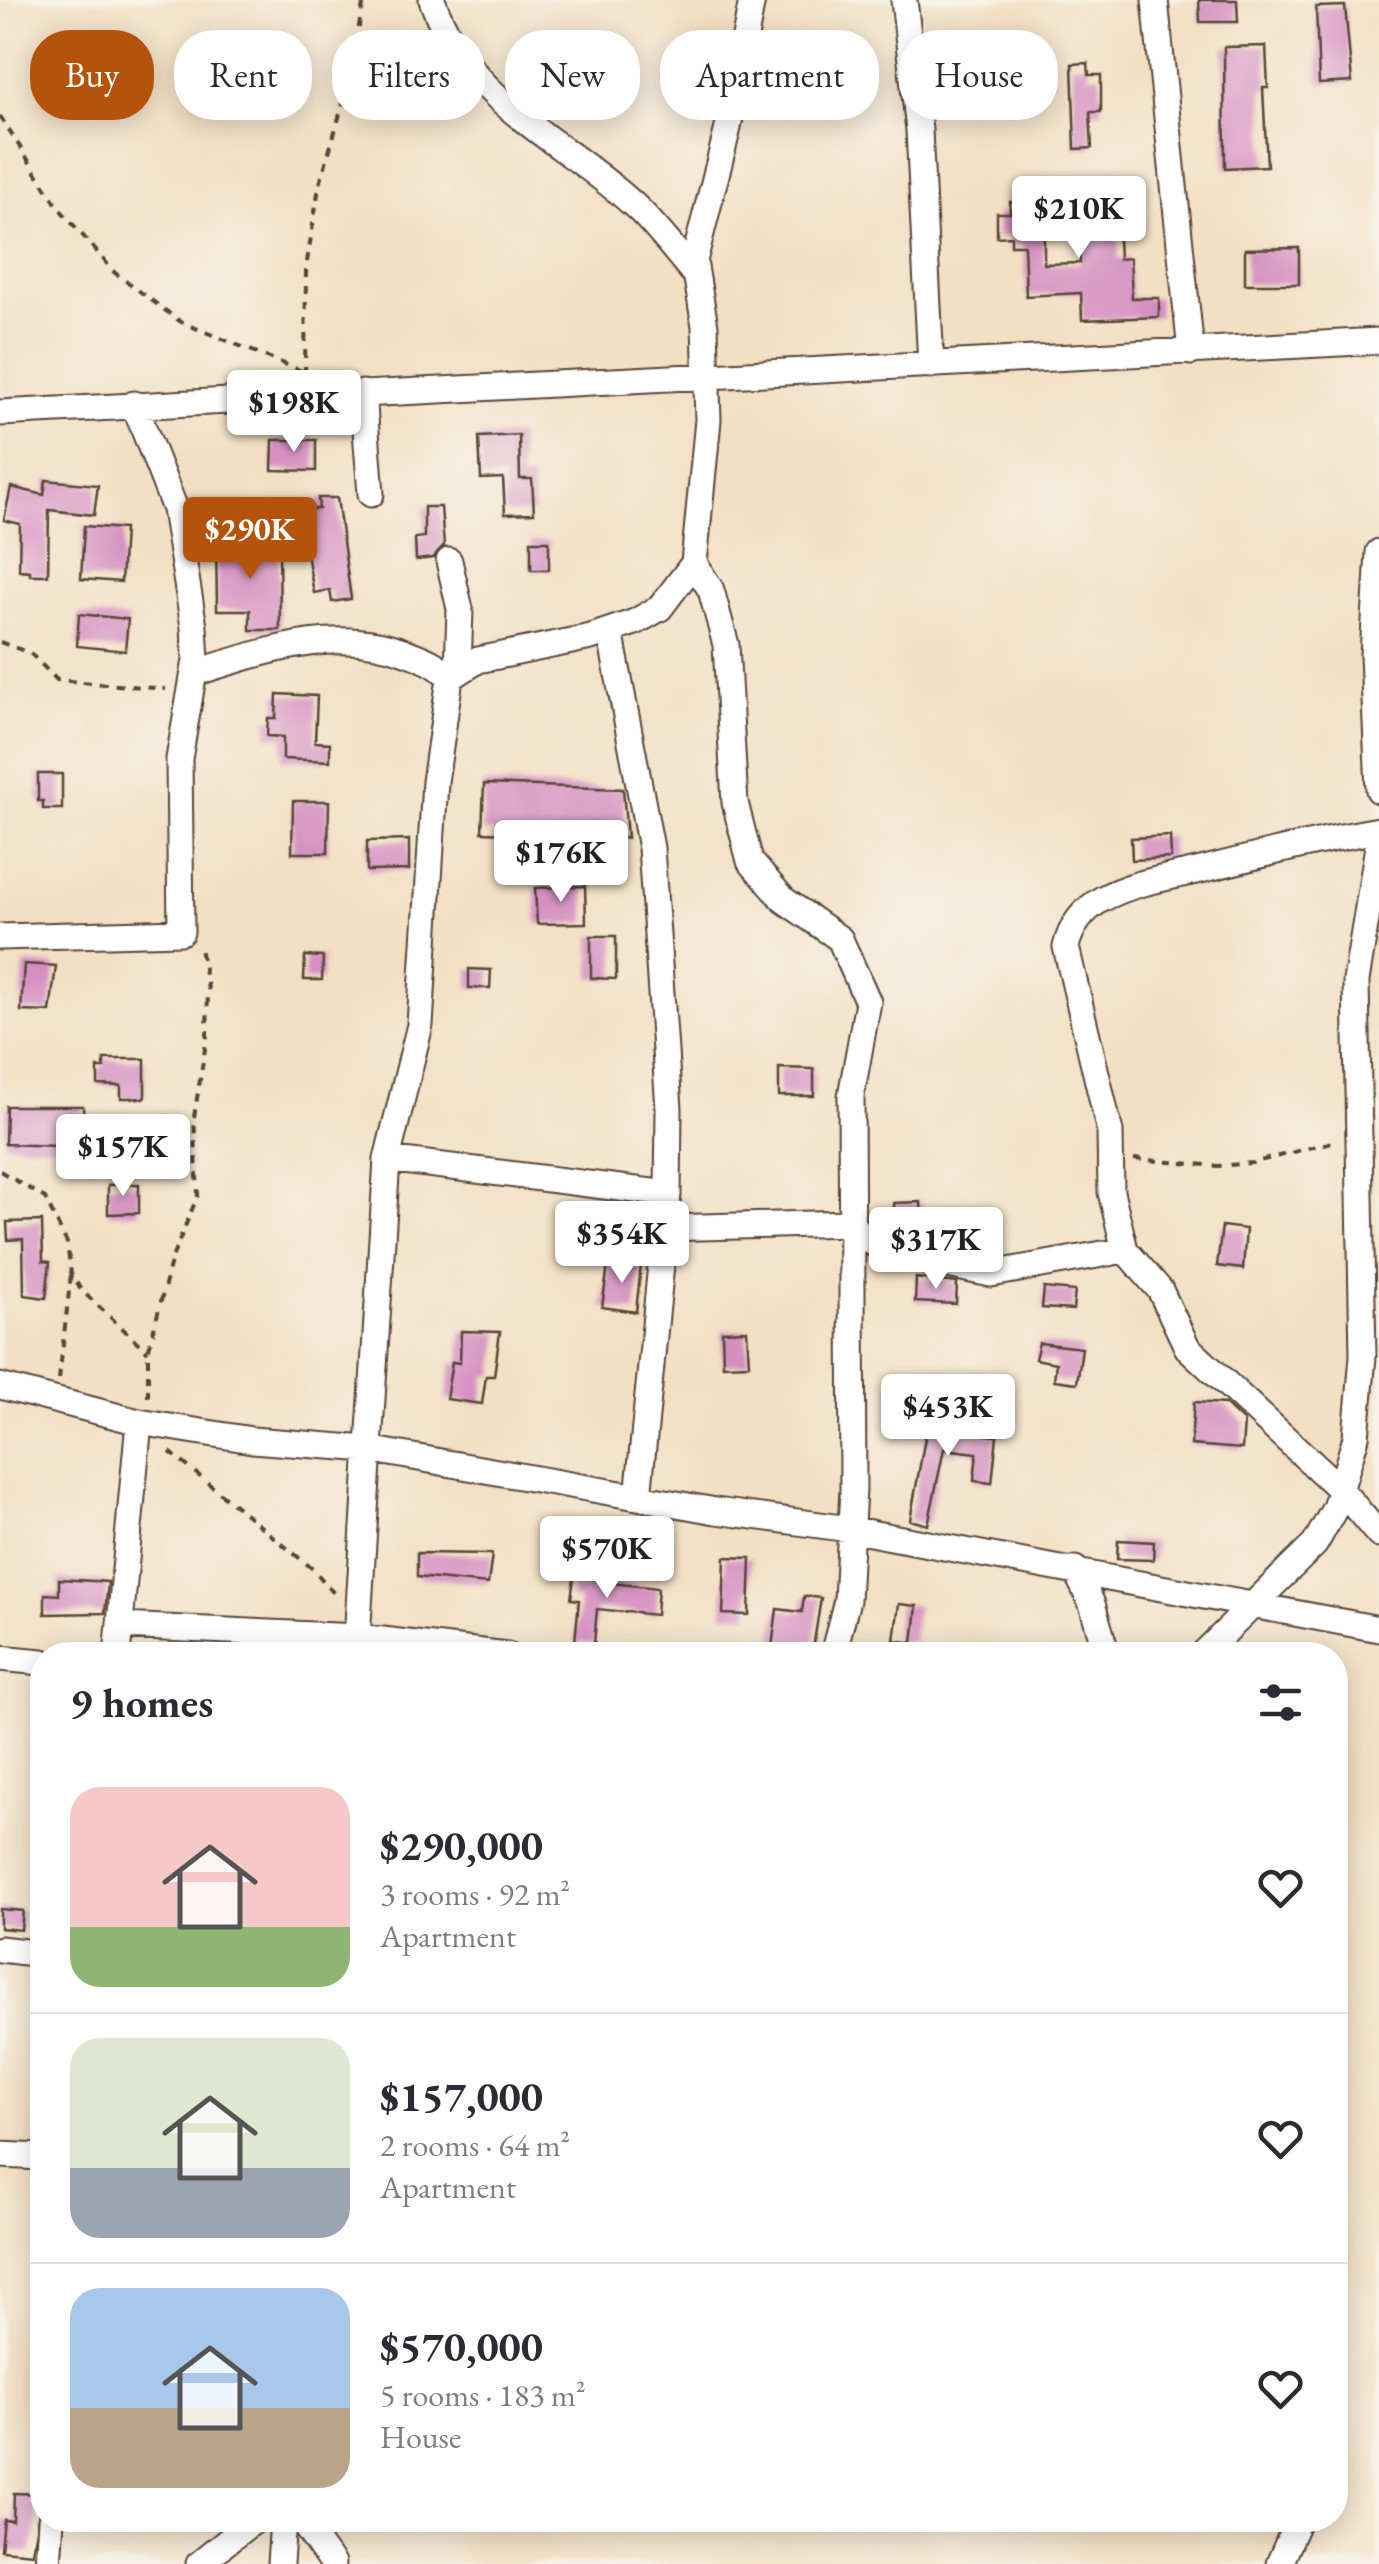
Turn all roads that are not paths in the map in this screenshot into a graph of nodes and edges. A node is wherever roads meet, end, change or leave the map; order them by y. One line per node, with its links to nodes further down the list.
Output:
1 (432, 0): 5 (street)
2 (752, 0): 5 (street)
3 (904, 0): 8 (street)
4 (1155, 0): 7 (street)
5 (693, 272): 9 (street)
6 (1379, 340): 7 (street)
7 (1190, 352): 8 (street)
8 (931, 365): 9 (street)
9 (707, 372): 10 (street); 16 (street)
10 (363, 393): 11 (street); 13 (street)
11 (134, 404): 12 (street); 19 (street)
12 (0, 413)
13 (371, 494)
14 (1379, 552): 20 (street)
15 (449, 562): 18 (street)
16 (694, 563): 17 (street); 27 (street)
17 (610, 631): 18 (street); 26 (street)
18 (454, 673): 19 (street); 25 (street)
19 (192, 682): 23 (street)
20 (1379, 790)
21 (1379, 830): 29 (street)
22 (1379, 840): 24 (street)
23 (0, 937)
24 (1367, 976): 33 (street)
25 (387, 1158): 26 (street); 32 (street)
26 (668, 1194): 28 (street)
27 (848, 1223): 28 (street); 29 (street); 35 (street)
28 (664, 1228): 34 (street)
29 (1125, 1250): 33 (street)
30 (0, 1386): 31 (street)
31 (138, 1422): 32 (street); 39 (street)
32 (368, 1449): 34 (street); 41 (street)
33 (1341, 1490): 36 (street); 38 (street)
34 (638, 1497): 35 (street)
35 (848, 1529): 37 (street); 44 (street)
36 (1379, 1534)
37 (1075, 1569): 38 (street); 45 (street)
38 (1252, 1608): 40 (street); 46 (street)
39 (120, 1626): 41 (street); 42 (street)
40 (1379, 1630)
41 (358, 1636): 43 (street)
42 (118, 1642)
43 (405, 1642)
44 (837, 1642)
45 (1103, 1642)
46 (1216, 1642)
47 (0, 1658): 48 (street)
48 (30, 1661)
49 (0, 1949): 50 (street)
50 (30, 1953)
51 (0, 2155): 52 (street)
52 (30, 2157)
53 (50, 2532): 58 (street)
54 (239, 2532): 59 (street)
55 (281, 2532): 60 (street)
56 (309, 2532): 61 (street)
57 (1293, 2532): 62 (street)
58 (48, 2564)
59 (199, 2564)
60 (280, 2564)
61 (332, 2564)
62 (1279, 2564)

